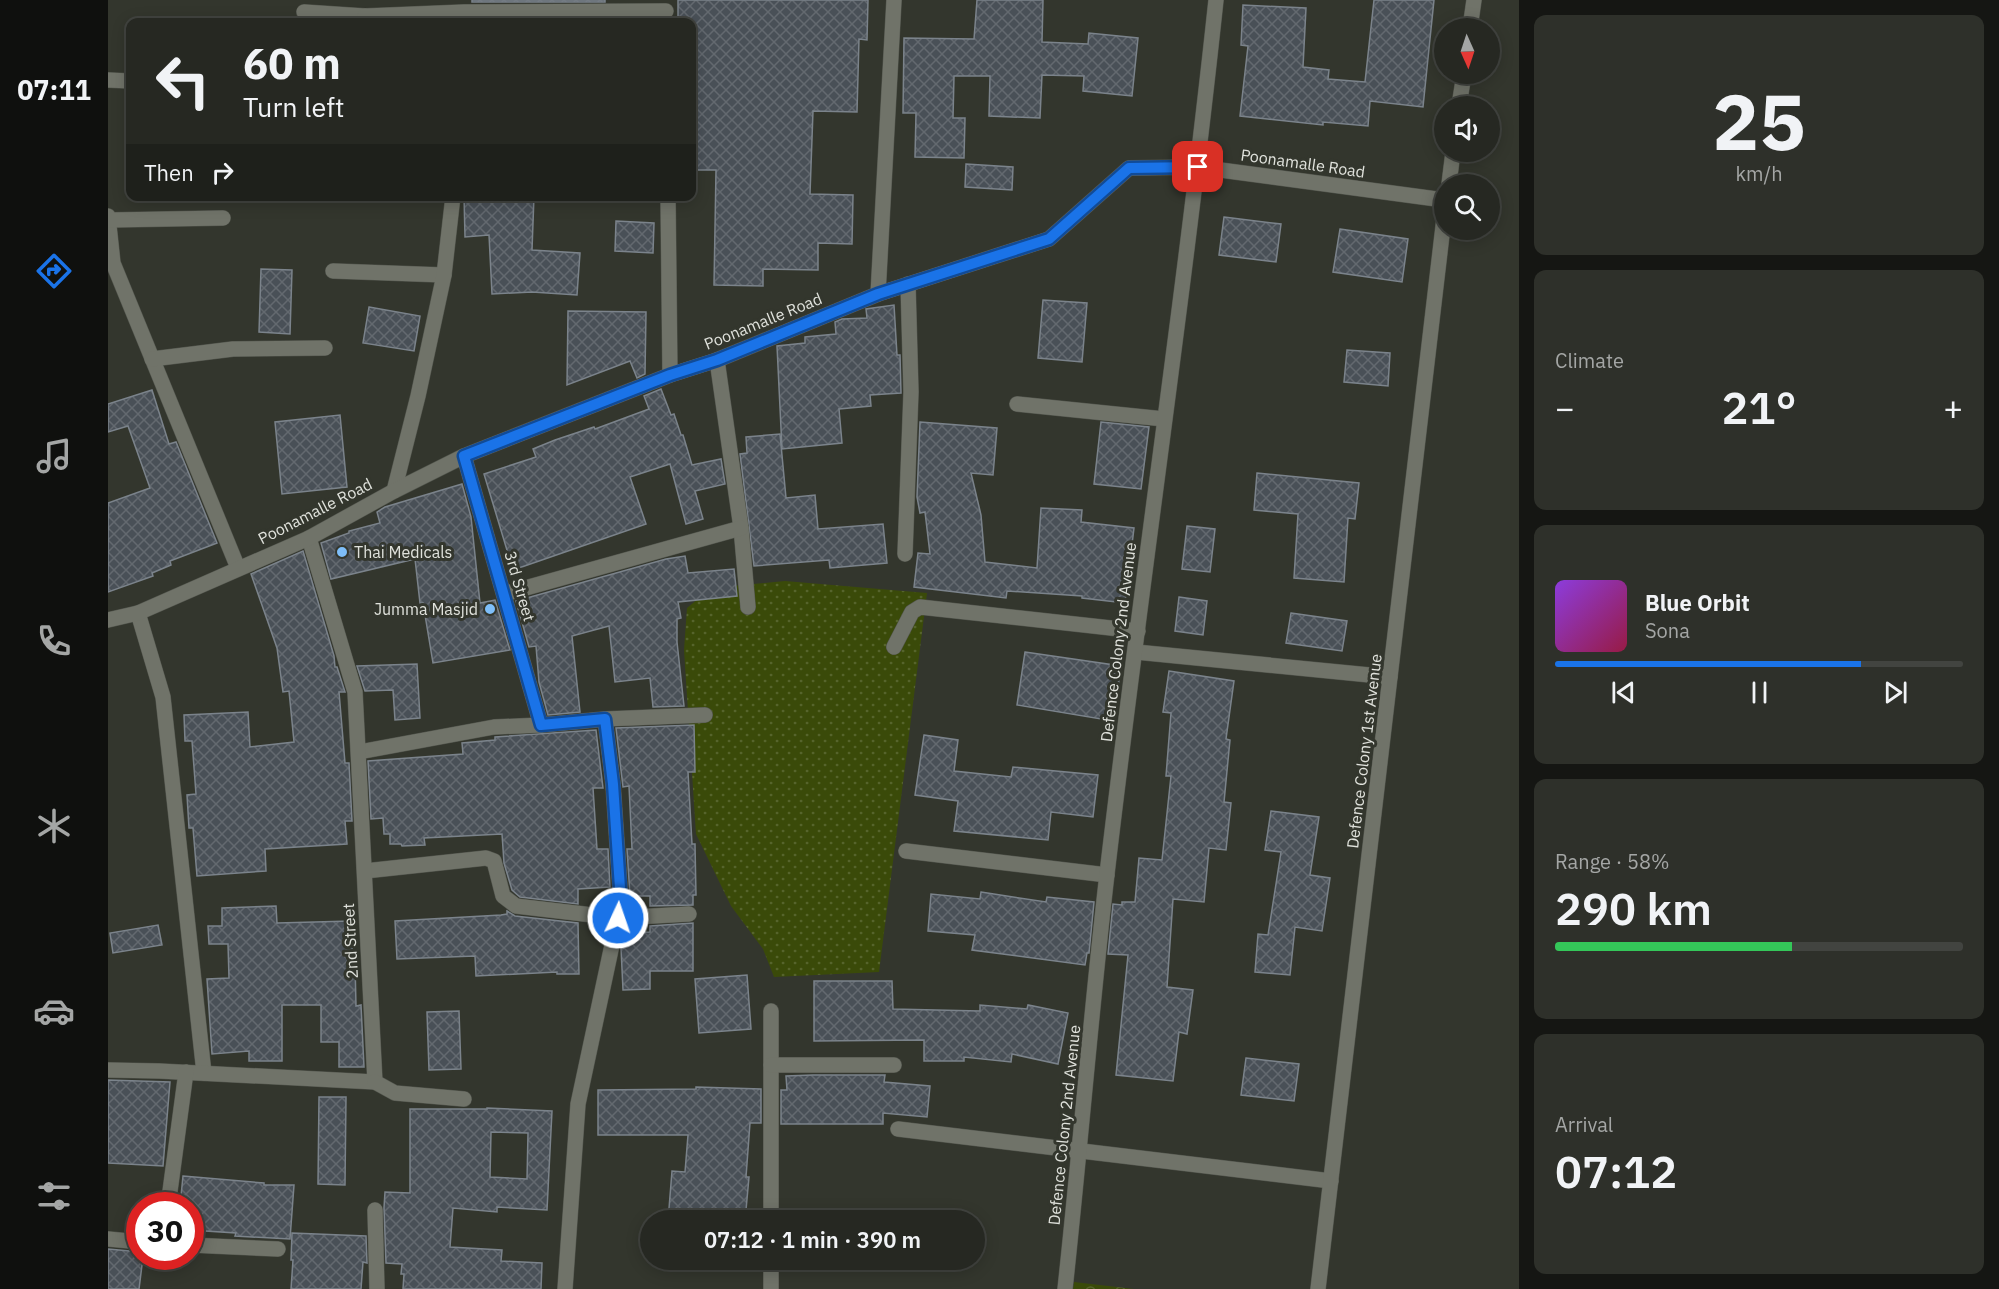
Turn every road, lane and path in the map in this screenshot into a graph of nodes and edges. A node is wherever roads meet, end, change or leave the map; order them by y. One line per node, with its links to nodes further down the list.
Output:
1 (894, 0): 22 (street)
2 (1216, 0): 12 (street, Defence Colony 2nd Avenue)
3 (1474, 0): 9 (street)
4 (666, 11): 6 (street)
5 (304, 12): 7 (street)
6 (464, 17): 8 (street)
7 (356, 18)
8 (414, 18)
9 (1471, 18)
10 (108, 80): 11 (street)
11 (126, 81)
12 (1198, 167): 13 (street, Poonamalle Road); 21 (street, Poonamalle Road); 28 (street, Defence Colony 2nd Avenue)
13 (1434, 199)
14 (452, 201): 20 (street)
15 (668, 201): 26 (street)
16 (109, 218): 17 (street); 24 (street)
17 (223, 218)
18 (1441, 240): 42 (street, Defence Colony 1st Avenue)
19 (333, 270): 20 (street)
20 (444, 275): 30 (street)
21 (908, 284): 22 (street, Poonamalle Road); 33 (street)
22 (878, 294): 25 (street, Poonamalle Road)
23 (325, 348): 24 (street)
24 (152, 359): 34 (street)
25 (717, 360): 26 (street, Poonamalle Road); 31 (street)
26 (670, 375): 29 (street, Poonamalle Road)
27 (1017, 404): 28 (street)
28 (1164, 419): 39 (street, Defence Colony 2nd Avenue)
29 (464, 456): 30 (street, Poonamalle Road); 35 (street, 3rd Street)
30 (394, 491): 32 (street, Poonamalle Road)
31 (741, 528): 35 (street); 36 (street)
32 (309, 538): 34 (street, Poonamalle Road); 46 (street, 2nd Street)
33 (904, 554)
34 (238, 568): 37 (street, Poonamalle Road)
35 (504, 594): 45 (street, 3rd Street)
36 (748, 607)
37 (138, 613): 38 (street, Poonamalle Road); 57 (street)
38 (108, 620)
39 (1138, 631): 40 (street); 41 (street, Defence Colony 2nd Avenue)
40 (894, 647)
41 (1136, 652): 42 (street); 49 (street, Defence Colony 2nd Avenue)
42 (1390, 677): 62 (street, Defence Colony 1st Avenue)
43 (705, 715): 44 (street)
44 (605, 719): 45 (street); 51 (street)
45 (541, 725): 46 (street)
46 (359, 752): 48 (street, 2nd Street)
47 (906, 851): 49 (street)
48 (365, 871): 51 (street); 58 (street, 2nd Street)
49 (1107, 874): 61 (street, Defence Colony 2nd Avenue)
50 (689, 914): 51 (street)
51 (618, 918): 72 (street)
52 (771, 1011): 53 (street)
53 (771, 1065): 54 (street); 65 (street)
54 (894, 1065)
55 (108, 1070): 56 (street)
56 (186, 1072): 57 (street); 63 (street)
57 (204, 1073): 58 (street)
58 (375, 1082): 59 (street)
59 (464, 1099)
60 (898, 1129): 61 (street)
61 (1080, 1150): 62 (street); 74 (street, Defence Colony 2nd Avenue)
62 (1331, 1181): 75 (street, Defence Colony 1st Avenue)
63 (170, 1192)
64 (375, 1210): 71 (street)
65 (771, 1210)
66 (108, 1239): 67 (street)
67 (126, 1241)
68 (204, 1246): 69 (street)
69 (278, 1249)
70 (771, 1270): 73 (street)
71 (377, 1289)
72 (565, 1289)
73 (771, 1289)
74 (1065, 1289)
75 (1318, 1289)

